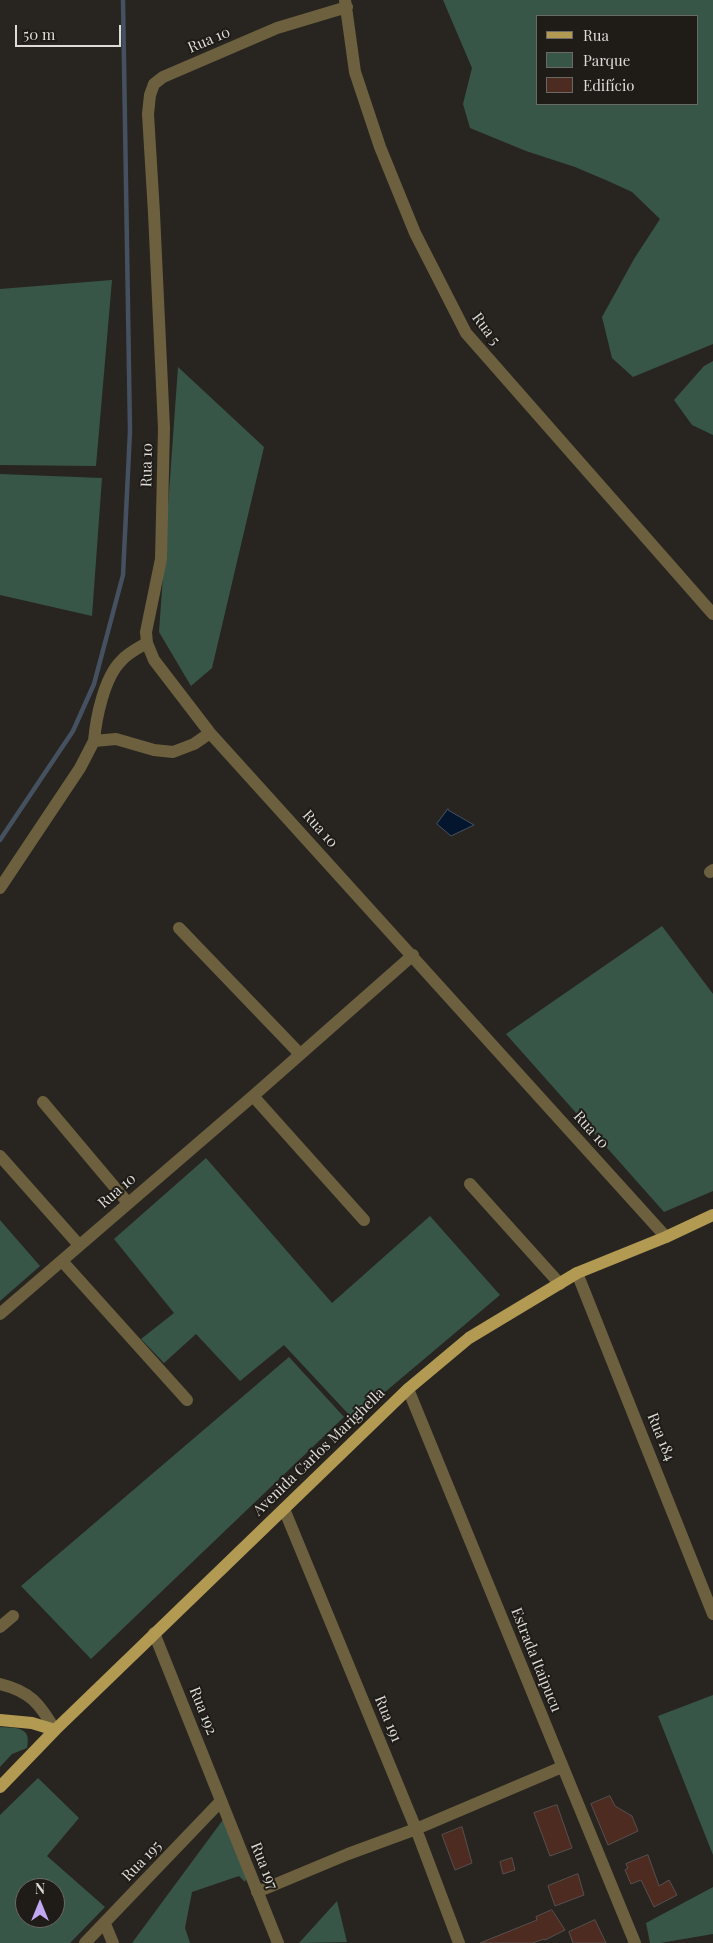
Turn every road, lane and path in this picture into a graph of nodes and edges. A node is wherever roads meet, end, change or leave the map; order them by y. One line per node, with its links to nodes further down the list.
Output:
1 (346, 4): 2 (street, Rua 5); 3 (street, Rua 10)
2 (713, 614)
3 (147, 643): 4 (street, Rua 10); 5 (street)
4 (210, 733): 5 (street); 8 (street, Rua 10)
5 (94, 742): 6 (street)
6 (0, 888)
7 (179, 928): 9 (street)
8 (413, 955): 9 (street, Rua 10); 17 (street, Rua 10)
9 (299, 1053): 10 (street, Rua 10)
10 (253, 1096): 14 (street, Rua 10); 16 (street)
11 (43, 1102): 14 (street)
12 (0, 1156): 18 (street)
13 (470, 1184): 21 (street)
14 (128, 1203): 18 (street, Rua 10)
15 (713, 1215): 17 (main road, Avenida Carlos Marighella)
16 (364, 1220)
17 (666, 1237): 20 (main road, Avenida Carlos Marighella)
18 (79, 1245): 19 (street, Rua 10)
19 (62, 1260): 22 (street, Rua 10); 24 (street)
20 (577, 1273): 21 (main road, Avenida Carlos Marighella); 26 (street, Rua 184)
21 (560, 1284): 23 (main road, Avenida Carlos Marighella)
22 (0, 1314)
23 (408, 1389): 25 (main road, Avenida Carlos Marighella); 33 (street, Estrada Itaipucu)
24 (188, 1400)
25 (284, 1509): 29 (main road, Avenida Carlos Marighella); 36 (street, Rua 191)
26 (713, 1614)
27 (13, 1616): 28 (street)
28 (0, 1627)
29 (154, 1633): 32 (main road, Avenida Carlos Marighella); 35 (street, Rua 192)
30 (0, 1684): 32 (street)
31 (0, 1720): 32 (main road)
32 (55, 1730): 34 (main road, Avenida Carlos Marighella)
33 (562, 1767): 36 (street); 43 (street, Estrada Itaipucu)
34 (0, 1787)
35 (221, 1801): 37 (street, Rua 197); 38 (street, Rua 195)
36 (416, 1829): 37 (street); 42 (street, Rua 191)
37 (257, 1892): 41 (street, Rua 197)
38 (105, 1924): 39 (street, Rua 195); 40 (street)
39 (85, 1943)
40 (113, 1943)
41 (278, 1943)
42 (459, 1943)
43 (635, 1943)

